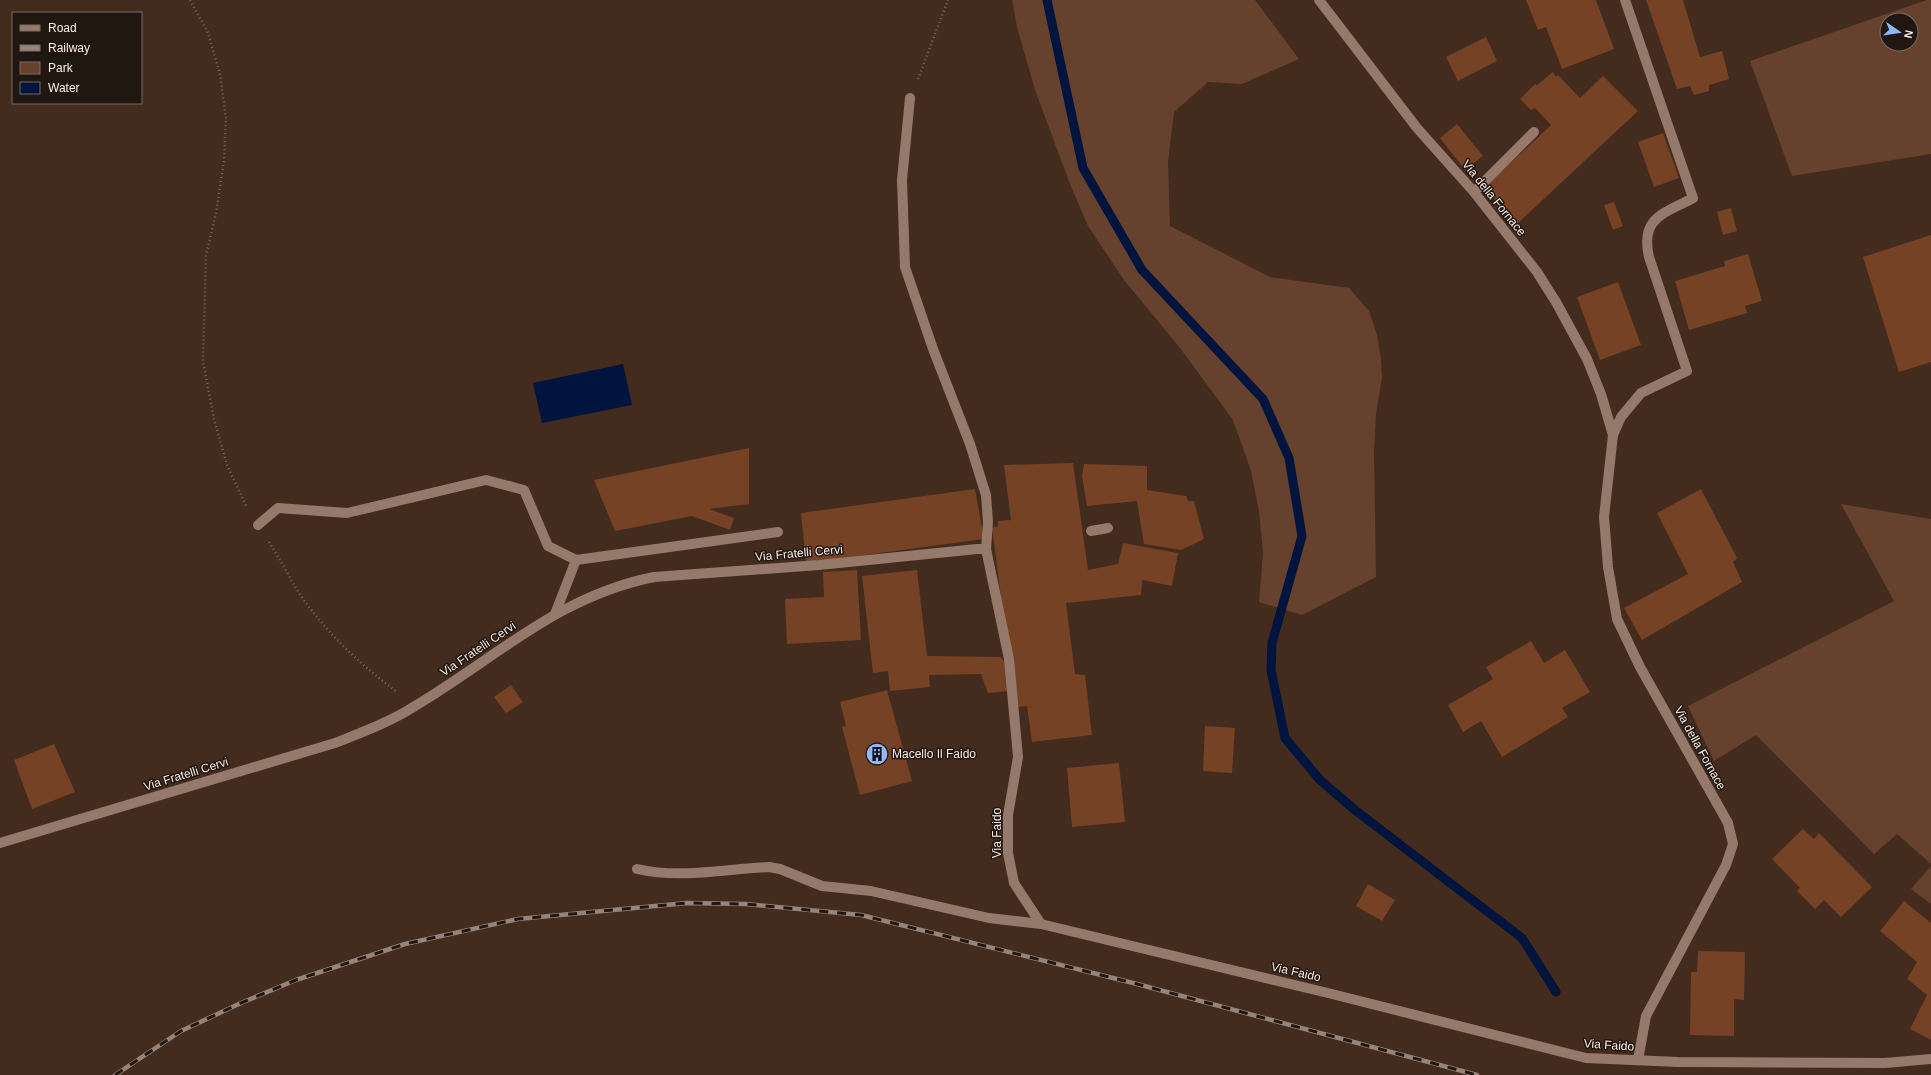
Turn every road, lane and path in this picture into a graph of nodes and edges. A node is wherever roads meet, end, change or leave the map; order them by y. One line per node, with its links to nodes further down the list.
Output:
1 (190, 0): 9 (path)
2 (948, 0): 5 (path)
3 (1319, 0): 7 (street, Via della Fornace)
4 (1625, 0): 8 (street, Via della Fornace)
5 (910, 98): 13 (street, Via Faido)
6 (1534, 132): 7 (street)
7 (1474, 192): 8 (street, Via della Fornace)
8 (1613, 435): 21 (street, Via della Fornace)
9 (258, 525): 14 (street); 16 (path)
10 (1108, 528): 11 (street)
11 (1091, 531)
12 (778, 532): 14 (street)
13 (986, 549): 15 (street, Via Fratelli Cervi); 19 (street, Via Faido)
14 (576, 560): 15 (street)
15 (555, 614): 16 (street, Via Fratelli Cervi)
16 (416, 706): 17 (street, Via Fratelli Cervi)
17 (0, 843)
18 (637, 869): 19 (street)
19 (1041, 924): 21 (street, Via Faido)
20 (1931, 1059): 21 (street, Via Faido)
21 (1638, 1060)

